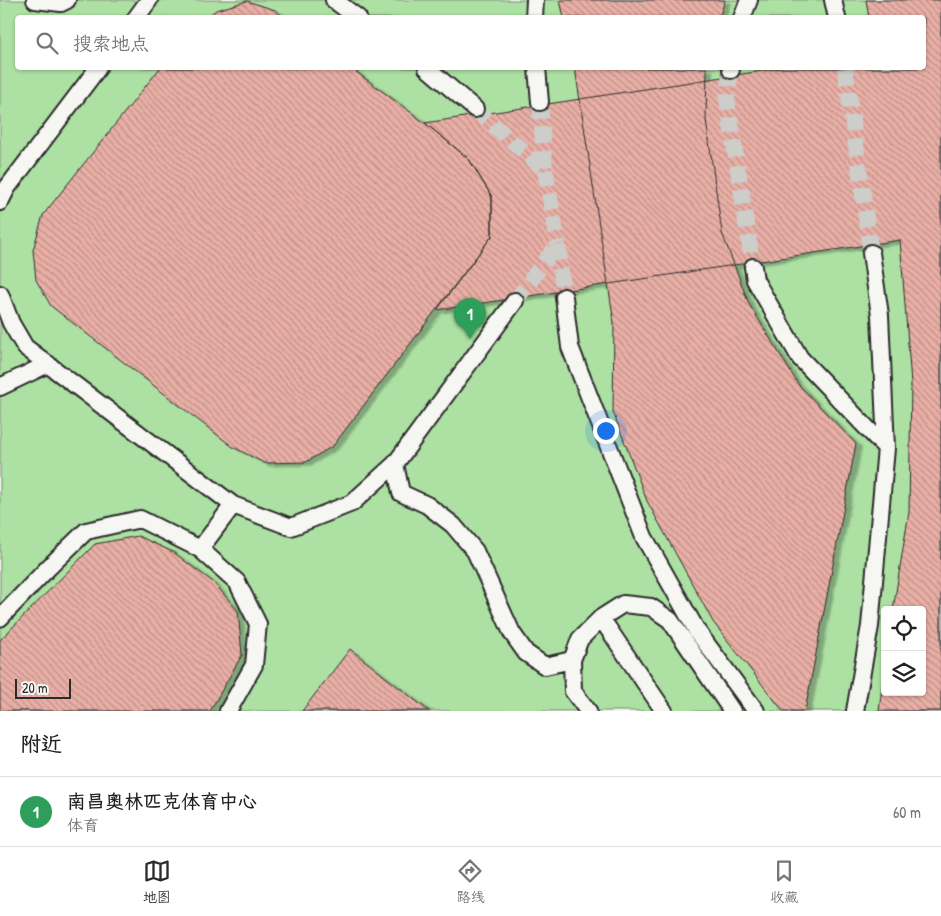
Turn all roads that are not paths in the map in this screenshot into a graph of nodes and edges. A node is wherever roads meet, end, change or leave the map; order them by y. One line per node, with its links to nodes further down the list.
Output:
1 (35, 0): 2 (street)
2 (67, 0)
3 (149, 0): 8 (street)
4 (334, 0): 9 (street)
5 (534, 0): 10 (street)
6 (749, 0): 11 (street)
7 (833, 0): 12 (street)
8 (138, 15)
9 (354, 15)
10 (534, 15)
11 (743, 15)
12 (836, 15)
13 (96, 70): 18 (street)
14 (429, 70): 17 (street)
15 (537, 70): 16 (street)
16 (540, 102)
17 (475, 109)
18 (2, 192)
19 (871, 253): 26 (street)
20 (753, 266): 26 (street)
21 (0, 294): 24 (street)
22 (564, 297): 32 (street)
23 (516, 301): 27 (street)
24 (48, 364): 25 (street); 28 (street)
25 (0, 387)
26 (886, 448): 39 (street)
27 (395, 464): 28 (street); 33 (street)
28 (233, 505): 29 (street)
29 (200, 549): 30 (street); 34 (street)
30 (0, 618)
31 (600, 618): 32 (street); 33 (street); 36 (street)
32 (689, 633): 37 (street); 38 (street)
33 (572, 660): 35 (street)
34 (228, 711)
35 (588, 711)
36 (664, 711)
37 (732, 711)
38 (756, 711)
39 (855, 711)

